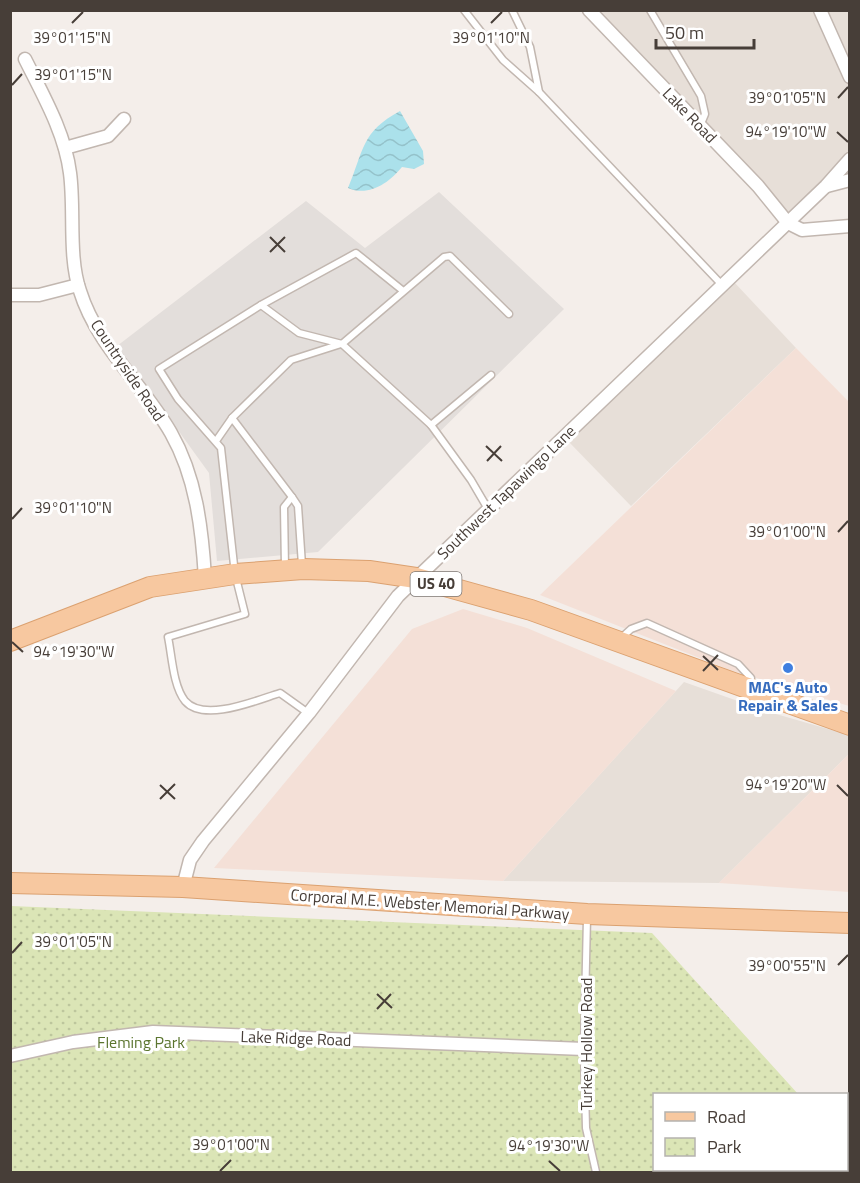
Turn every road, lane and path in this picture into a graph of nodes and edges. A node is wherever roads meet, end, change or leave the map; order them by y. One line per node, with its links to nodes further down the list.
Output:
1 (464, 10): 8 (lane)
2 (512, 10): 8 (lane)
3 (589, 10): 10 (street, Lake Road)
4 (650, 10): 10 (lane)
5 (820, 10): 7 (street)
6 (25, 59): 11 (street, Countryside Road)
7 (849, 77)
8 (539, 92): 18 (lane)
9 (124, 119): 11 (street)
10 (700, 126): 15 (street, Lake Road)
11 (65, 148): 17 (street, Countryside Road)
12 (849, 159): 14 (street, Southwest Tapawingo Lane)
13 (849, 180): 14 (street)
14 (826, 186): 15 (street, Southwest Tapawingo Lane)
15 (788, 223): 16 (street); 18 (street, Southwest Tapawingo Lane)
16 (849, 226)
17 (78, 285): 20 (street); 32 (street, Countryside Road)
18 (722, 285): 29 (street, Southwest Tapawingo Lane)
19 (402, 290): 21 (lane); 22 (lane); 23 (lane)
20 (10, 295)
21 (261, 305): 23 (lane); 27 (lane)
22 (509, 314)
23 (342, 344): 25 (lane); 26 (lane)
24 (491, 375): 26 (lane)
25 (232, 418): 27 (lane); 28 (lane)
26 (431, 425): 29 (lane)
27 (216, 441): 31 (lane)
28 (292, 497): 30 (lane); 30 (lane)
29 (488, 509): 33 (street, Southwest Tapawingo Lane)
30 (294, 569): 31 (main road, US 40); 33 (main road, US 40)
31 (234, 574): 32 (main road, US 40); 37 (lane)
32 (205, 578): 34 (main road, US 40)
33 (416, 578): 35 (main road, US 40); 37 (street, Southwest Tapawingo Lane)
34 (10, 641)
35 (618, 641): 36 (main road, US 40); 36 (lane)
36 (749, 689): 38 (main road, US 40)
37 (309, 714): 40 (street, Southwest Tapawingo Lane)
38 (849, 725)
39 (10, 883): 40 (main road, Corporal M.E. Webster Memorial Parkway)
40 (183, 887): 41 (main road, Corporal M.E. Webster Memorial Parkway)
41 (587, 914): 42 (main road, Corporal M.E. Webster Memorial Parkway); 43 (lane, Turkey Hollow Road)
42 (849, 923)
43 (584, 1049): 44 (street, Lake Ridge Road); 45 (lane, Turkey Hollow Road)
44 (10, 1056)
45 (596, 1173)

